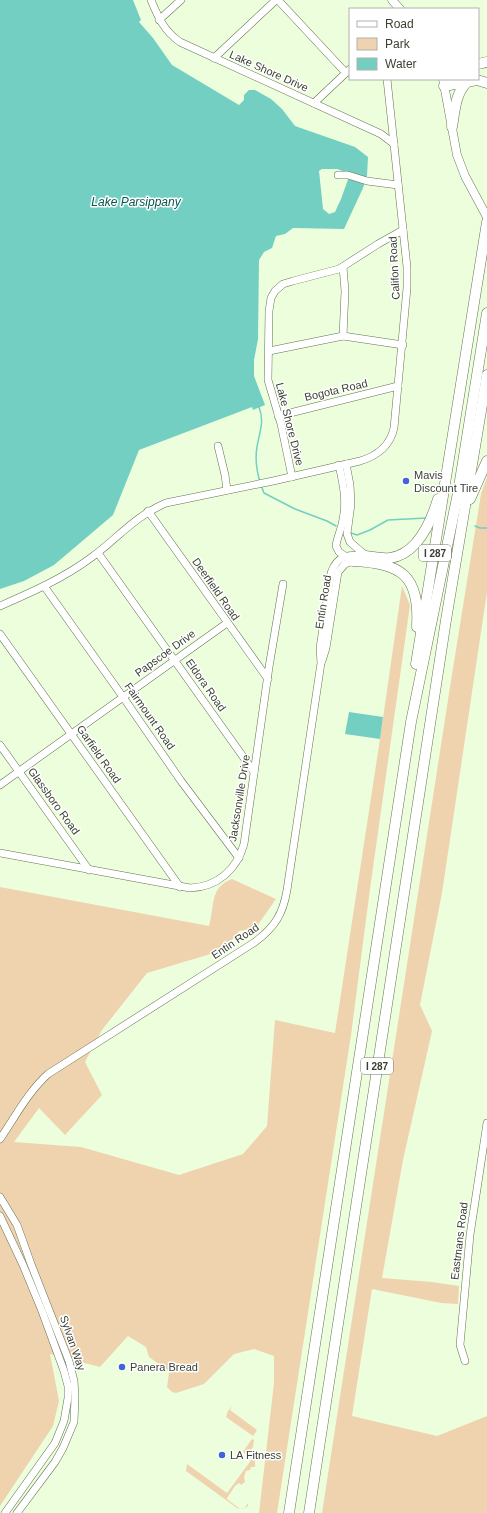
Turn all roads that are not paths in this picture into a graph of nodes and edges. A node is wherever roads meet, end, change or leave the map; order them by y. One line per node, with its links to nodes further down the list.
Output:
1 (151, 0): 6 (street, Lake Shore Drive)
2 (181, 0): 6 (street)
3 (277, 0): 7 (street); 8 (street)
4 (392, 0): 5 (main road)
5 (399, 8)
6 (159, 20): 7 (street, Lake Shore Drive)
7 (214, 58): 13 (street, Lake Shore Drive)
8 (348, 71): 13 (street)
9 (387, 80): 15 (street, Califon Road)
10 (445, 81): 11 (highway); 14 (main road)
11 (468, 81): 12 (highway); 14 (highway)
12 (487, 83)
13 (314, 103): 15 (street, Lake Shore Drive)
14 (452, 127): 18 (main road)
15 (394, 144): 17 (street, Califon Road)
16 (338, 174): 17 (street)
17 (398, 185): 20 (street, Califon Road)
18 (487, 217)
19 (487, 222): 30 (highway, I 287)
20 (403, 230): 21 (street, Lake Shore Drive); 24 (street, Califon Road)
21 (343, 267): 23 (street); 25 (street, Lake Shore Drive)
22 (487, 313): 49 (highway)
23 (343, 336): 24 (street); 25 (street)
24 (403, 345): 27 (street, Califon Road)
25 (268, 351): 28 (street, Lake Shore Drive)
26 (487, 375): 36 (highway, I 287)
27 (398, 386): 28 (street, Bogota Road); 32 (street, Califon Road)
28 (278, 416): 33 (street, Lake Shore Drive)
29 (218, 446): 34 (street)
30 (451, 453): 38 (highway); 45 (highway, I 287)
31 (487, 461): 36 (highway)
32 (343, 465): 33 (street); 38 (street); 39 (street)
33 (292, 477): 34 (street, Lake Shore Drive)
34 (227, 490): 35 (street, Lake Shore Drive)
35 (148, 511): 37 (street, Lake Shore Drive); 43 (street, Deerfield Road)
36 (462, 518): 68 (highway, I 287)
37 (98, 553): 41 (street, Lake Shore Drive); 46 (street, Eldora Road)
38 (366, 556): 39 (street)
39 (349, 558): 45 (highway); 60 (street, Entin Road)
40 (283, 584): 47 (street, Jacksonville Drive)
41 (44, 586): 42 (street, Lake Shore Drive); 48 (street, Fairmount Road)
42 (0, 606)
43 (227, 623): 46 (street, Papscoe Drive); 47 (street, Deerfield Road)
44 (0, 634): 50 (street, Garfield Road)
45 (418, 654): 49 (highway, I 287)
46 (175, 660): 48 (street, Papscoe Drive); 53 (street, Eldora Road)
47 (268, 679): 53 (street, Jacksonville Drive)
48 (123, 697): 50 (street, Papscoe Drive); 56 (street, Fairmount Road)
49 (411, 722): 67 (highway, I 287)
50 (72, 734): 52 (street, Papscoe Drive); 58 (street, Garfield Road)
51 (0, 745): 52 (street, Glassboro Road)
52 (19, 772): 54 (street, Papscoe Drive); 57 (street, Glassboro Road)
53 (254, 772): 56 (street, Jacksonville Drive)
54 (0, 785)
55 (0, 853): 57 (street, Jacksonville Drive)
56 (239, 858): 58 (street, Jacksonville Drive)
57 (89, 870): 58 (street, Jacksonville Drive)
58 (180, 887)
59 (487, 1124): 64 (street, Eastmans Road)
60 (0, 1139)
61 (0, 1197): 63 (street, Sylvan Way)
62 (0, 1216): 63 (street, Sylvan Way)
63 (48, 1316): 65 (street, Sylvan Way); 66 (street, Sylvan Way)
64 (465, 1360)
65 (5, 1513)
66 (17, 1513)
67 (289, 1513)
68 (309, 1513)

